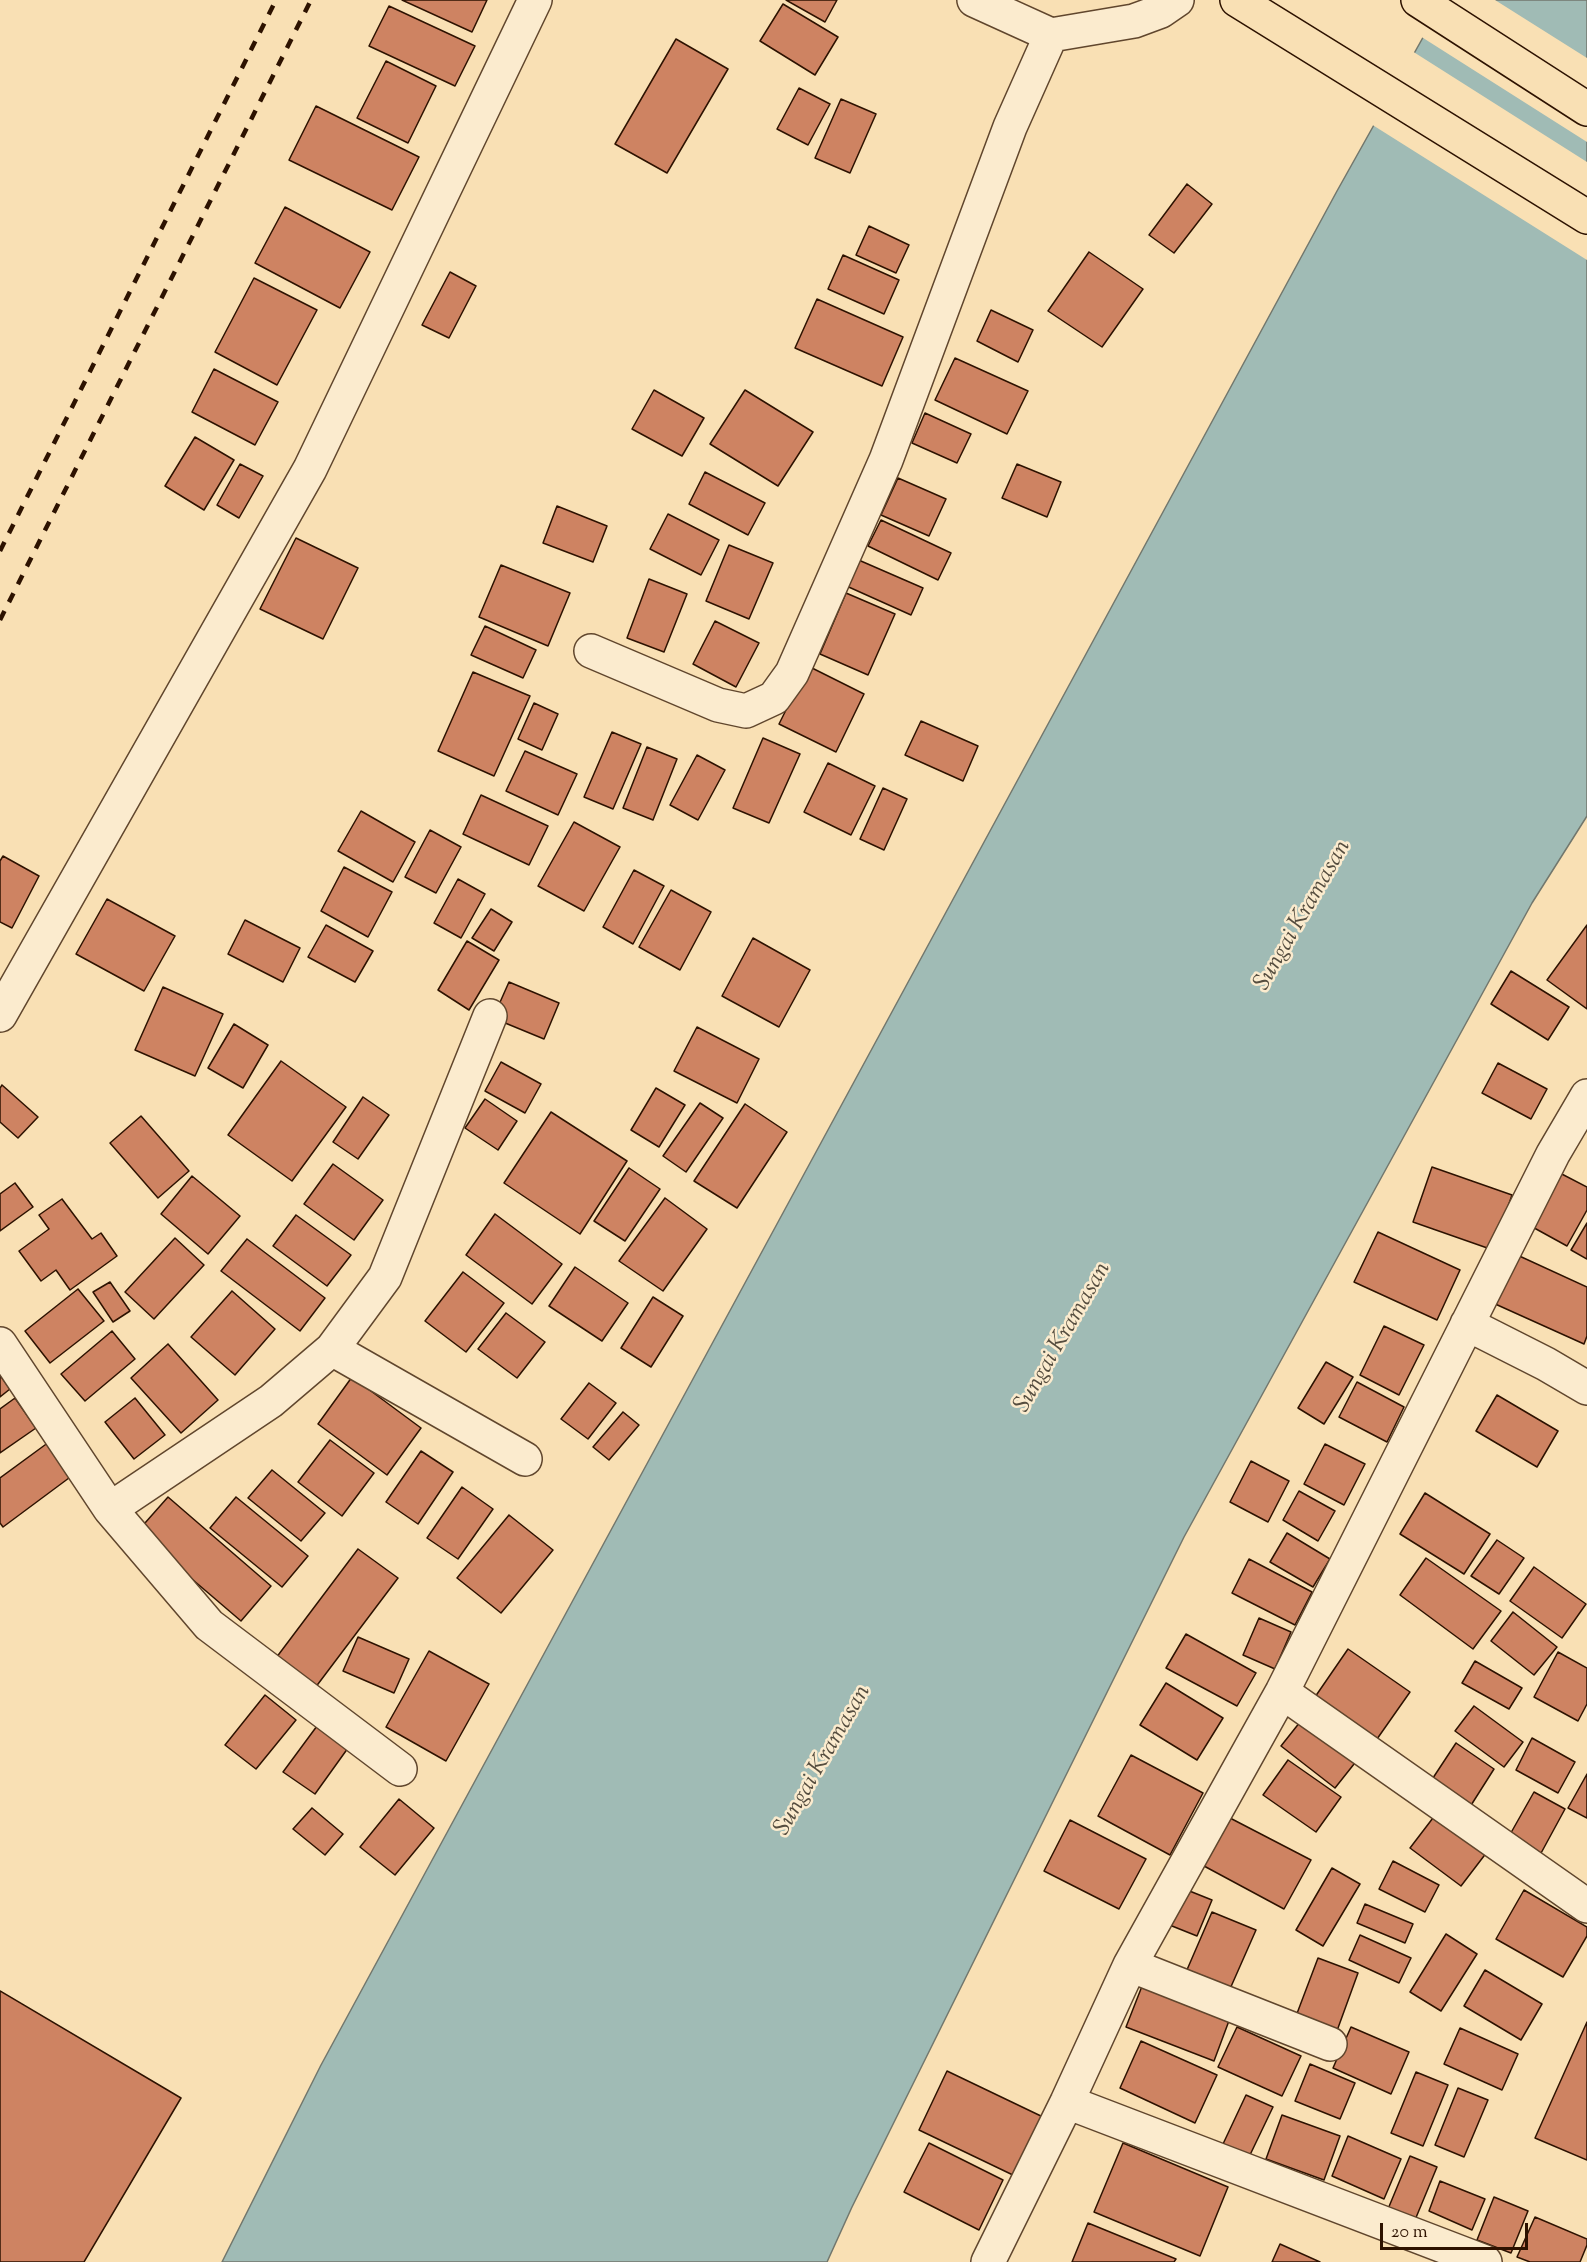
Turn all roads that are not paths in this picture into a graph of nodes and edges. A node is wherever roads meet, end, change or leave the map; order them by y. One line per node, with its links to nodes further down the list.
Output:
1 (535, 0): 10 (street)
2 (974, 0): 6 (street)
3 (1177, 0): 6 (street)
4 (1237, 0): 8 (highway)
5 (1418, 0): 7 (highway)
6 (1051, 35): 9 (street)
7 (1587, 109)
8 (1587, 216)
9 (591, 651)
10 (0, 1015)
11 (490, 1016): 15 (street)
12 (1587, 1096): 13 (street)
13 (1467, 1324): 16 (street); 19 (street)
14 (0, 1344): 18 (street)
15 (332, 1349): 17 (street); 18 (street)
16 (1587, 1388)
17 (525, 1459)
18 (110, 1509): 20 (street)
19 (1282, 1692): 21 (street); 22 (street)
20 (400, 1769)
21 (1587, 1905)
22 (1130, 1965): 23 (street); 24 (street)
23 (1330, 2044)
24 (1067, 2102): 25 (street); 26 (street)
25 (1477, 2261)
26 (988, 2262)

